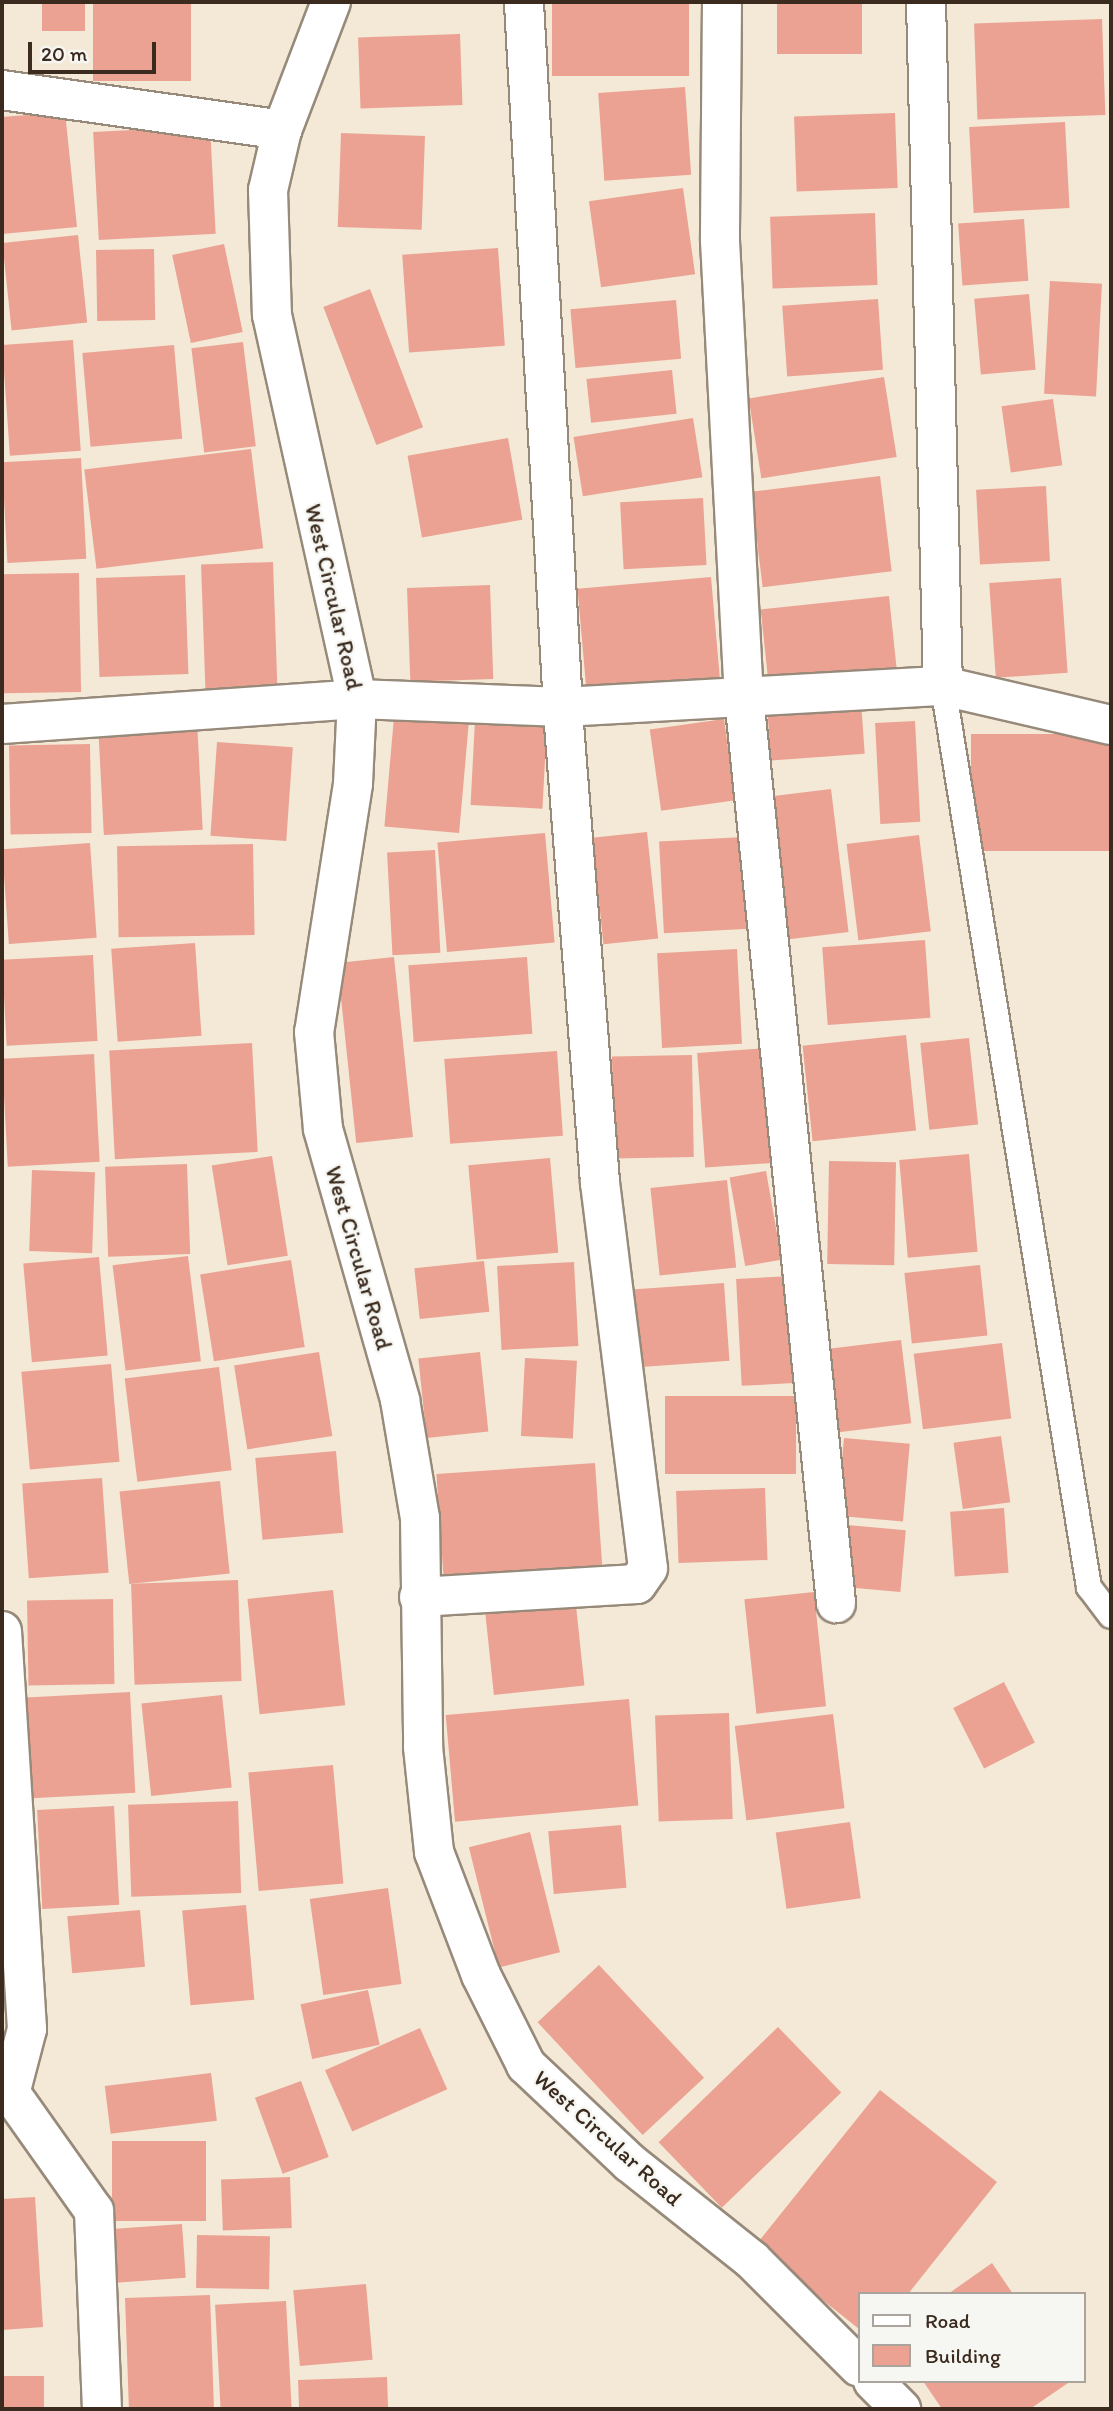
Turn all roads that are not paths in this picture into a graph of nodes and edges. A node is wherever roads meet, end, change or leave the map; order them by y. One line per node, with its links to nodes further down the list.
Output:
1 (331, 2): 6 (street, West Circular Road)
2 (524, 2): 10 (street)
3 (722, 2): 8 (street)
4 (926, 2): 7 (street)
5 (2, 90): 6 (street)
6 (282, 130): 9 (street, West Circular Road)
7 (943, 686): 8 (street); 12 (street); 15 (lane)
8 (744, 697): 10 (street); 14 (street)
9 (357, 699): 10 (street); 11 (street); 13 (street, West Circular Road)
10 (563, 707): 13 (street)
11 (2, 724)
12 (1111, 725)
13 (419, 1597): 18 (street, West Circular Road)
14 (836, 1603)
15 (1111, 1616)
16 (2, 1632): 17 (street)
17 (6, 2088): 20 (street)
18 (858, 2367)
19 (875, 2383): 21 (street)
20 (102, 2409)
21 (901, 2409)

